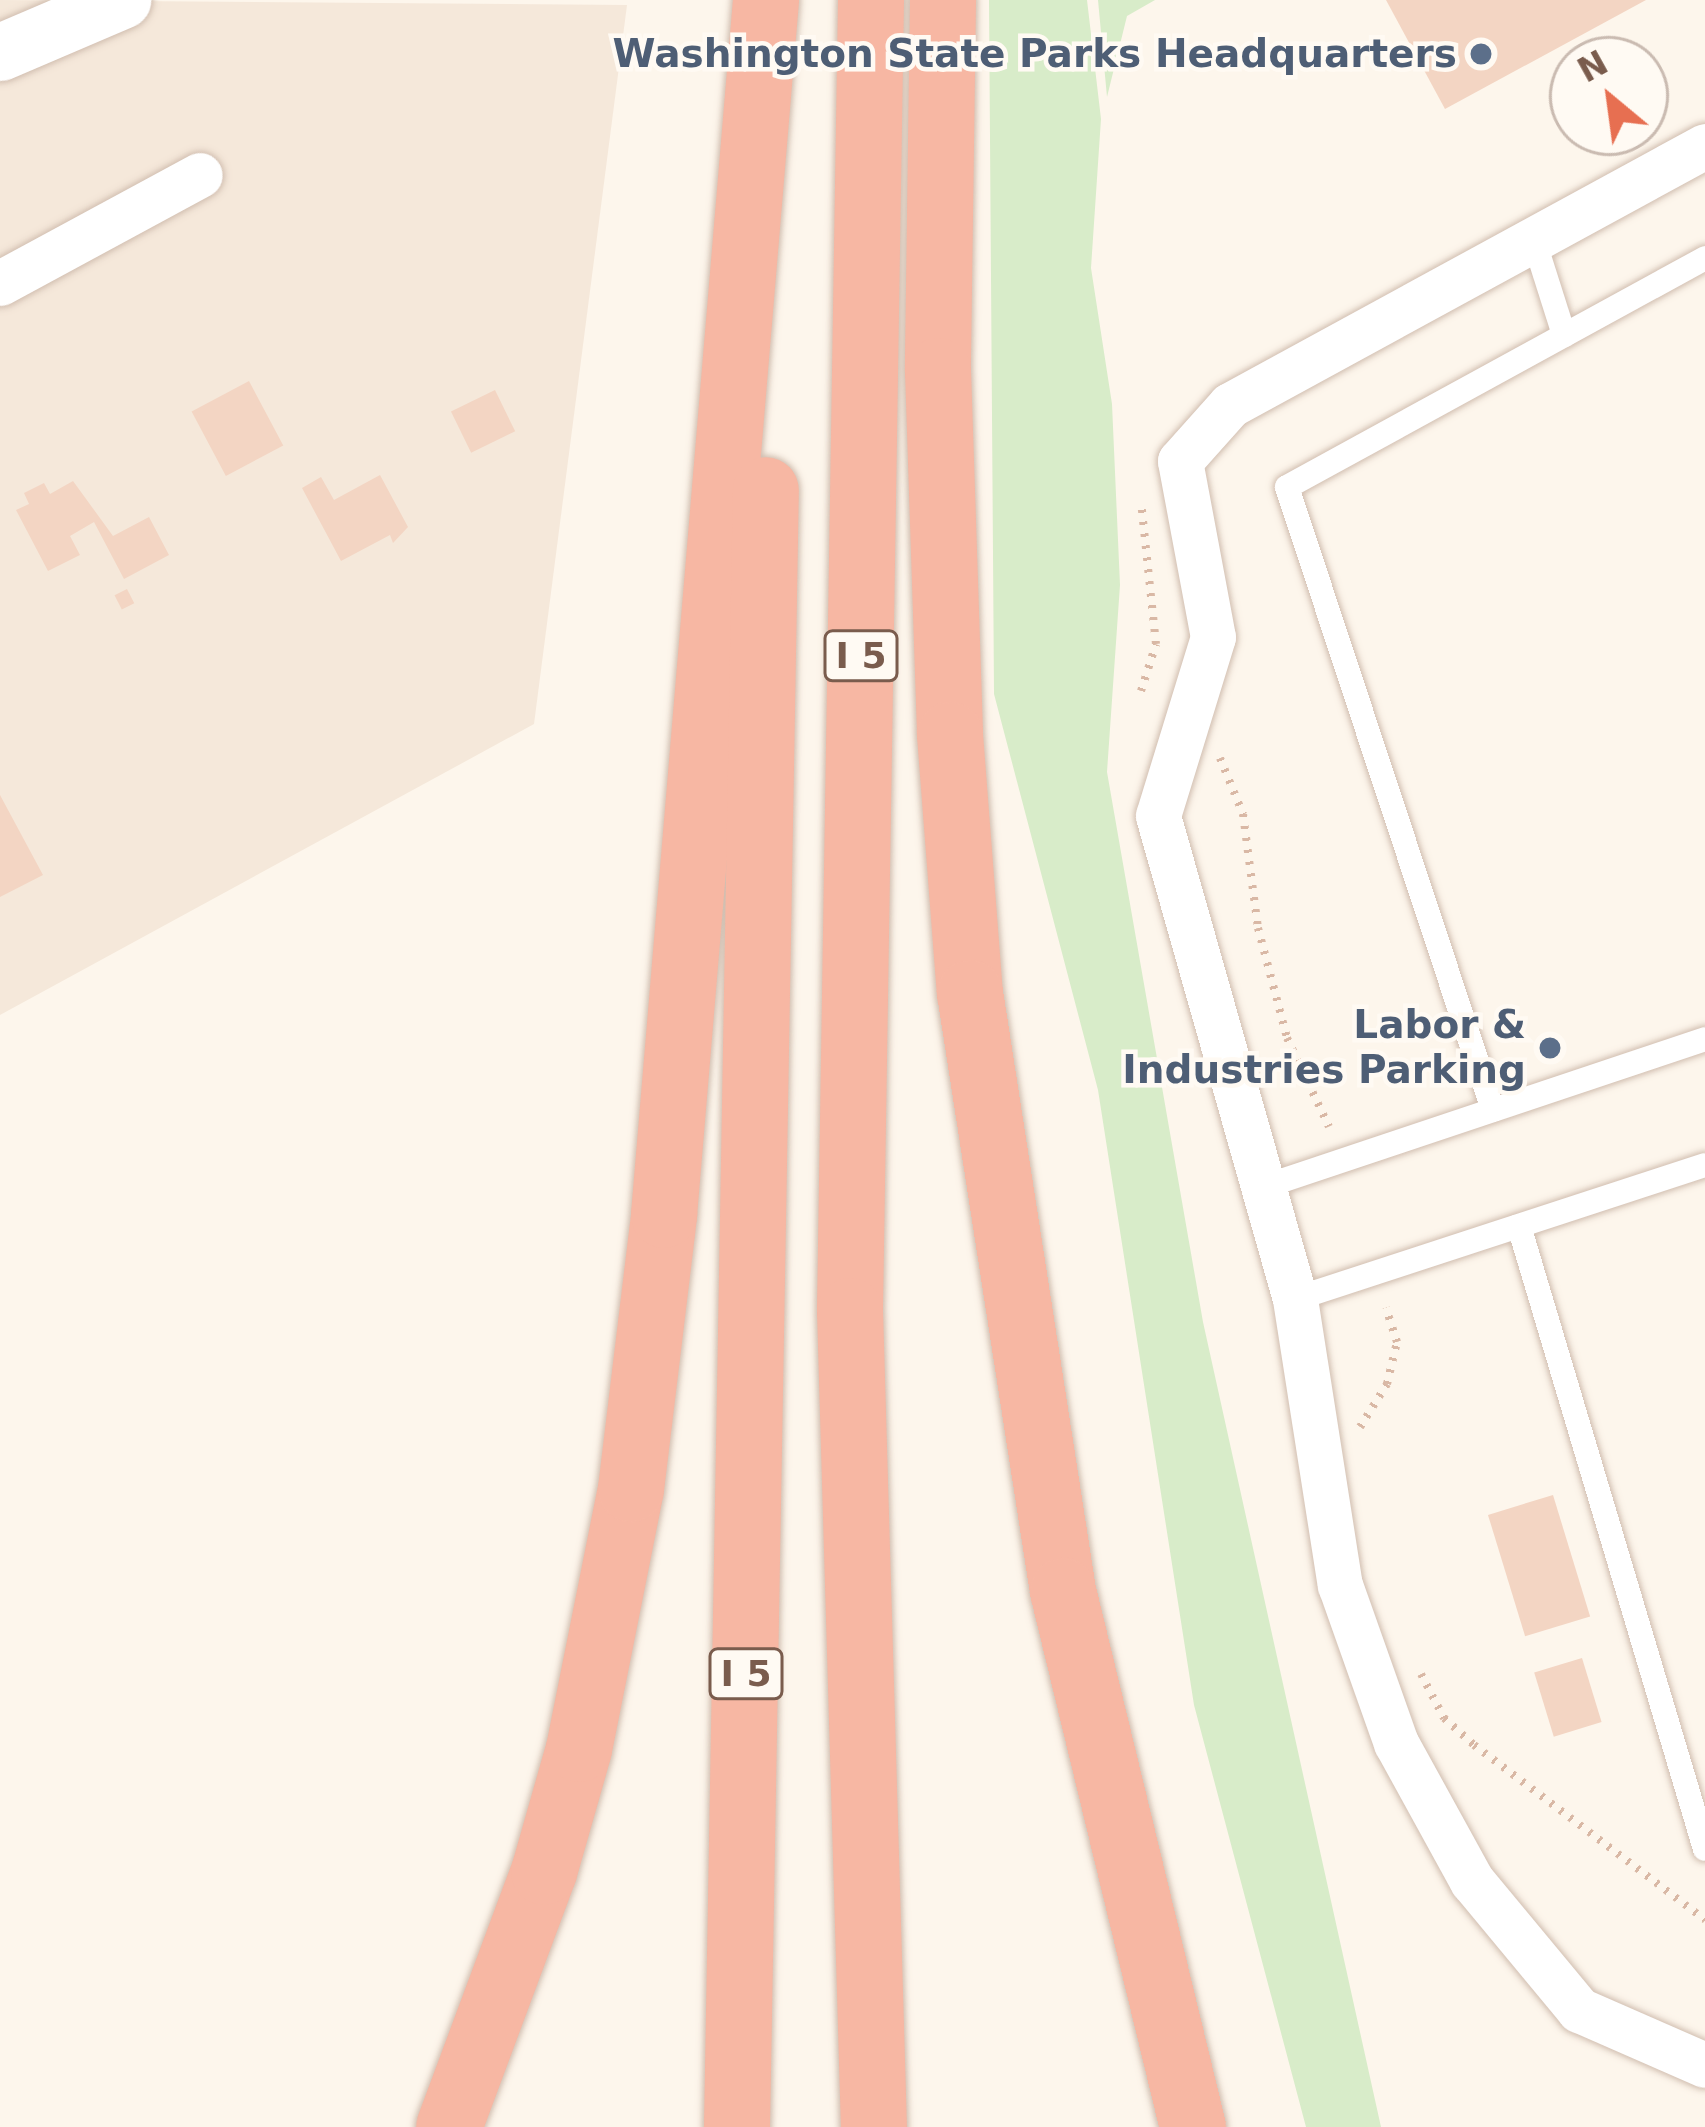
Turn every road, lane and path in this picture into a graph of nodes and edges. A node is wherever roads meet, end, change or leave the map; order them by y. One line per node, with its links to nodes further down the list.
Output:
1 (122, 0): 5 (street)
2 (770, 0): 26 (highway); 27 (highway, I 5)
3 (871, 0): 28 (highway, I 5)
4 (943, 0): 29 (highway)
5 (0, 52)
6 (1705, 146): 8 (street)
7 (200, 175): 10 (street)
8 (1533, 238): 11 (lane); 17 (street)
9 (1705, 258): 11 (lane)
10 (0, 283)
11 (1564, 335): 14 (lane)
12 (1215, 746): 15 (path)
13 (1705, 1039): 14 (lane)
14 (1493, 1110): 17 (lane)
15 (1329, 1127)
16 (1705, 1166): 18 (lane)
17 (1263, 1187): 19 (street)
18 (1519, 1226): 19 (lane); 23 (lane)
19 (1295, 1299): 25 (street)
20 (1386, 1308): 21 (path)
21 (1353, 1438)
22 (1416, 1665): 24 (path)
23 (1705, 1850)
24 (1705, 1920)
25 (1705, 2065)
26 (449, 2127)
27 (737, 2127)
28 (874, 2127)
29 (1193, 2127)

